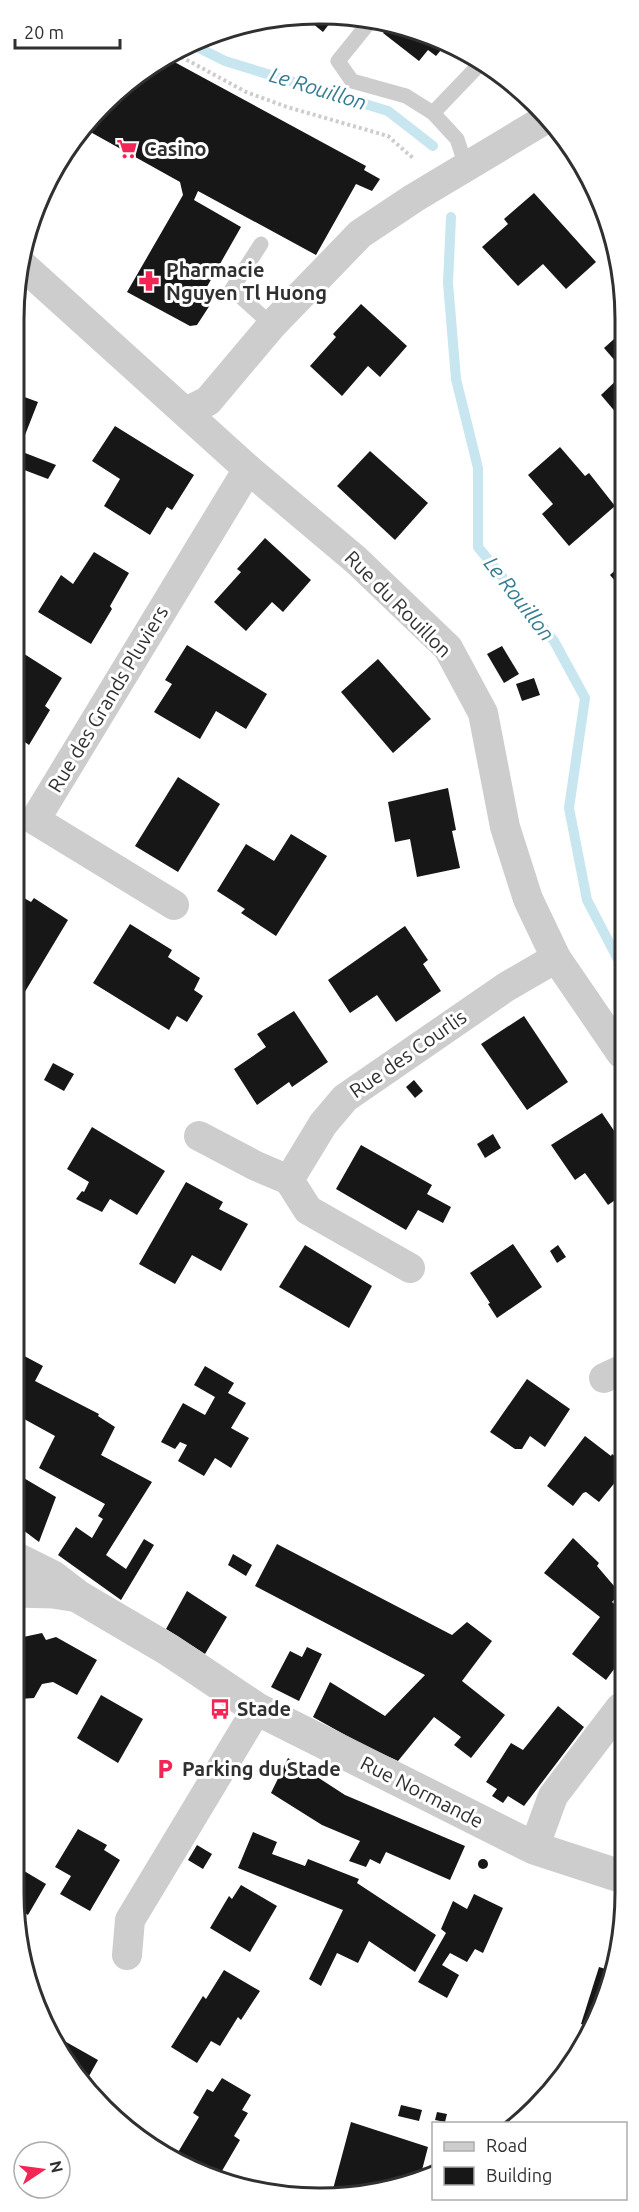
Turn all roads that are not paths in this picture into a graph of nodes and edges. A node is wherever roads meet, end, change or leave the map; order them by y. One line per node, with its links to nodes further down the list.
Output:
1 (365, 28): 3 (lane)
2 (475, 69): 3 (lane)
3 (434, 113): 5 (lane)
4 (540, 123): 5 (street)
5 (466, 166): 8 (street)
6 (261, 244): 8 (lane)
7 (29, 271): 9 (street, Rue du Rouillon)
8 (272, 325): 9 (street)
9 (186, 412): 10 (street, Rue du Rouillon)
10 (248, 469): 11 (street, Rue des Grands Pluviers); 12 (street, Rue du Rouillon)
11 (174, 906)
12 (556, 958): 13 (street, Rue du Rouillon); 15 (street, Rue des Courlis)
13 (615, 1044)
14 (198, 1136): 15 (street)
15 (289, 1180): 16 (street)
16 (410, 1268)
17 (24, 1562): 19 (street, Rue Normande)
18 (24, 1591): 19 (street, Rue Normande)
19 (79, 1597): 20 (street, Rue Normande)
20 (257, 1709): 22 (street, Rue Normande); 24 (street)
21 (615, 1715): 22 (street)
22 (534, 1848): 23 (street, Rue Normande)
23 (615, 1874)
24 (127, 1956)

